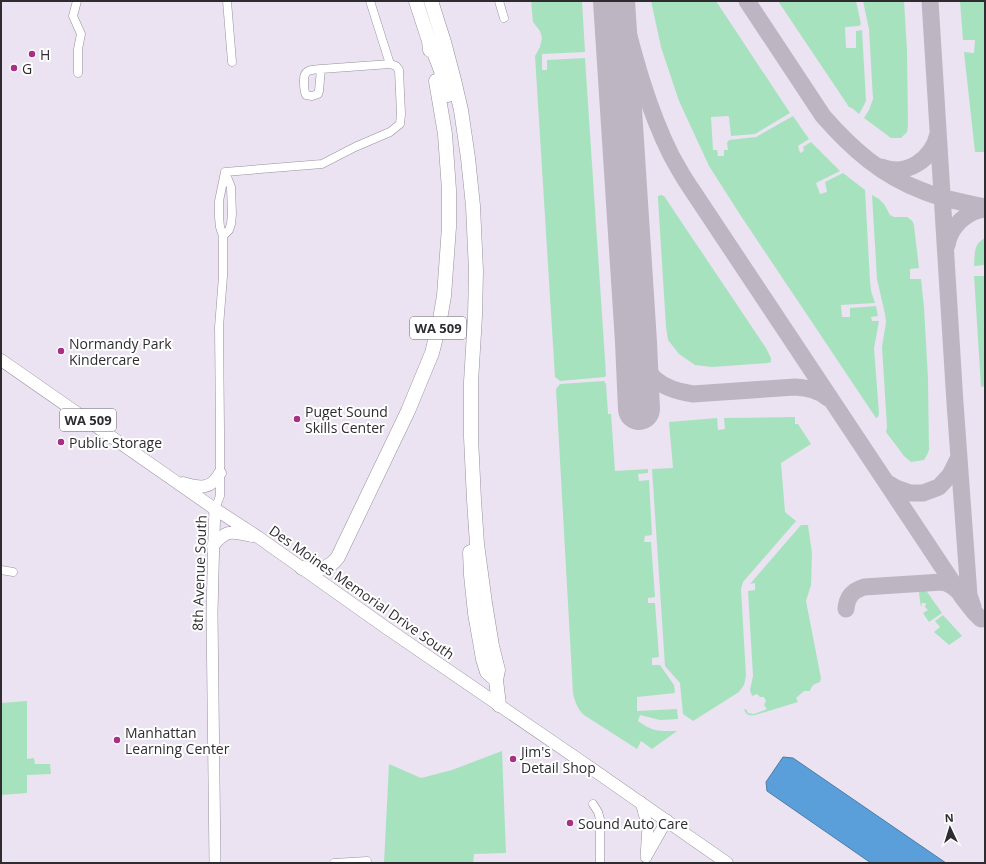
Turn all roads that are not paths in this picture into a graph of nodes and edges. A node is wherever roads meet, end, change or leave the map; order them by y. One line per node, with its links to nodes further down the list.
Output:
1 (77, 1): 12 (street)
2 (227, 1): 9 (street)
3 (370, 1): 10 (street)
4 (416, 1): 8 (highway, WA 509)
5 (431, 1): 24 (highway)
6 (499, 1): 7 (street)
7 (504, 18)
8 (429, 41): 21 (highway, WA 509); 24 (highway)
9 (232, 62)
10 (390, 64): 11 (street); 13 (street)
11 (321, 69)
12 (78, 72)
13 (225, 172): 14 (street, 8th Avenue South); 14 (street, 8th Avenue South)
14 (223, 236): 16 (street, 8th Avenue South)
15 (1, 360): 17 (main road, Des Moines Memorial Drive South / WA 509)
16 (220, 473): 17 (main road); 18 (street, 8th Avenue South)
17 (174, 481): 18 (main road, Des Moines Memorial Drive South / WA 509)
18 (215, 509): 19 (main road, Des Moines Memorial Drive South / WA 509); 20 (street, 8th Avenue South)
19 (258, 537): 20 (main road); 21 (main road, Des Moines Memorial Drive South / WA 509)
20 (214, 546): 31 (street, 8th Avenue South)
21 (302, 568): 25 (main road, Des Moines Memorial Drive South / WA 509)
22 (1, 570): 23 (street)
23 (13, 572)
24 (496, 680): 25 (highway)
25 (499, 705): 26 (main road, Des Moines Memorial Drive South)
26 (641, 802): 28 (main road, Des Moines Memorial Drive South); 29 (street)
27 (593, 804): 33 (street)
28 (667, 820): 29 (street); 34 (main road, Des Moines Memorial Drive South)
29 (644, 860)
30 (367, 861): 32 (street)
31 (215, 863)
32 (334, 863)
33 (600, 863)
34 (727, 863)

